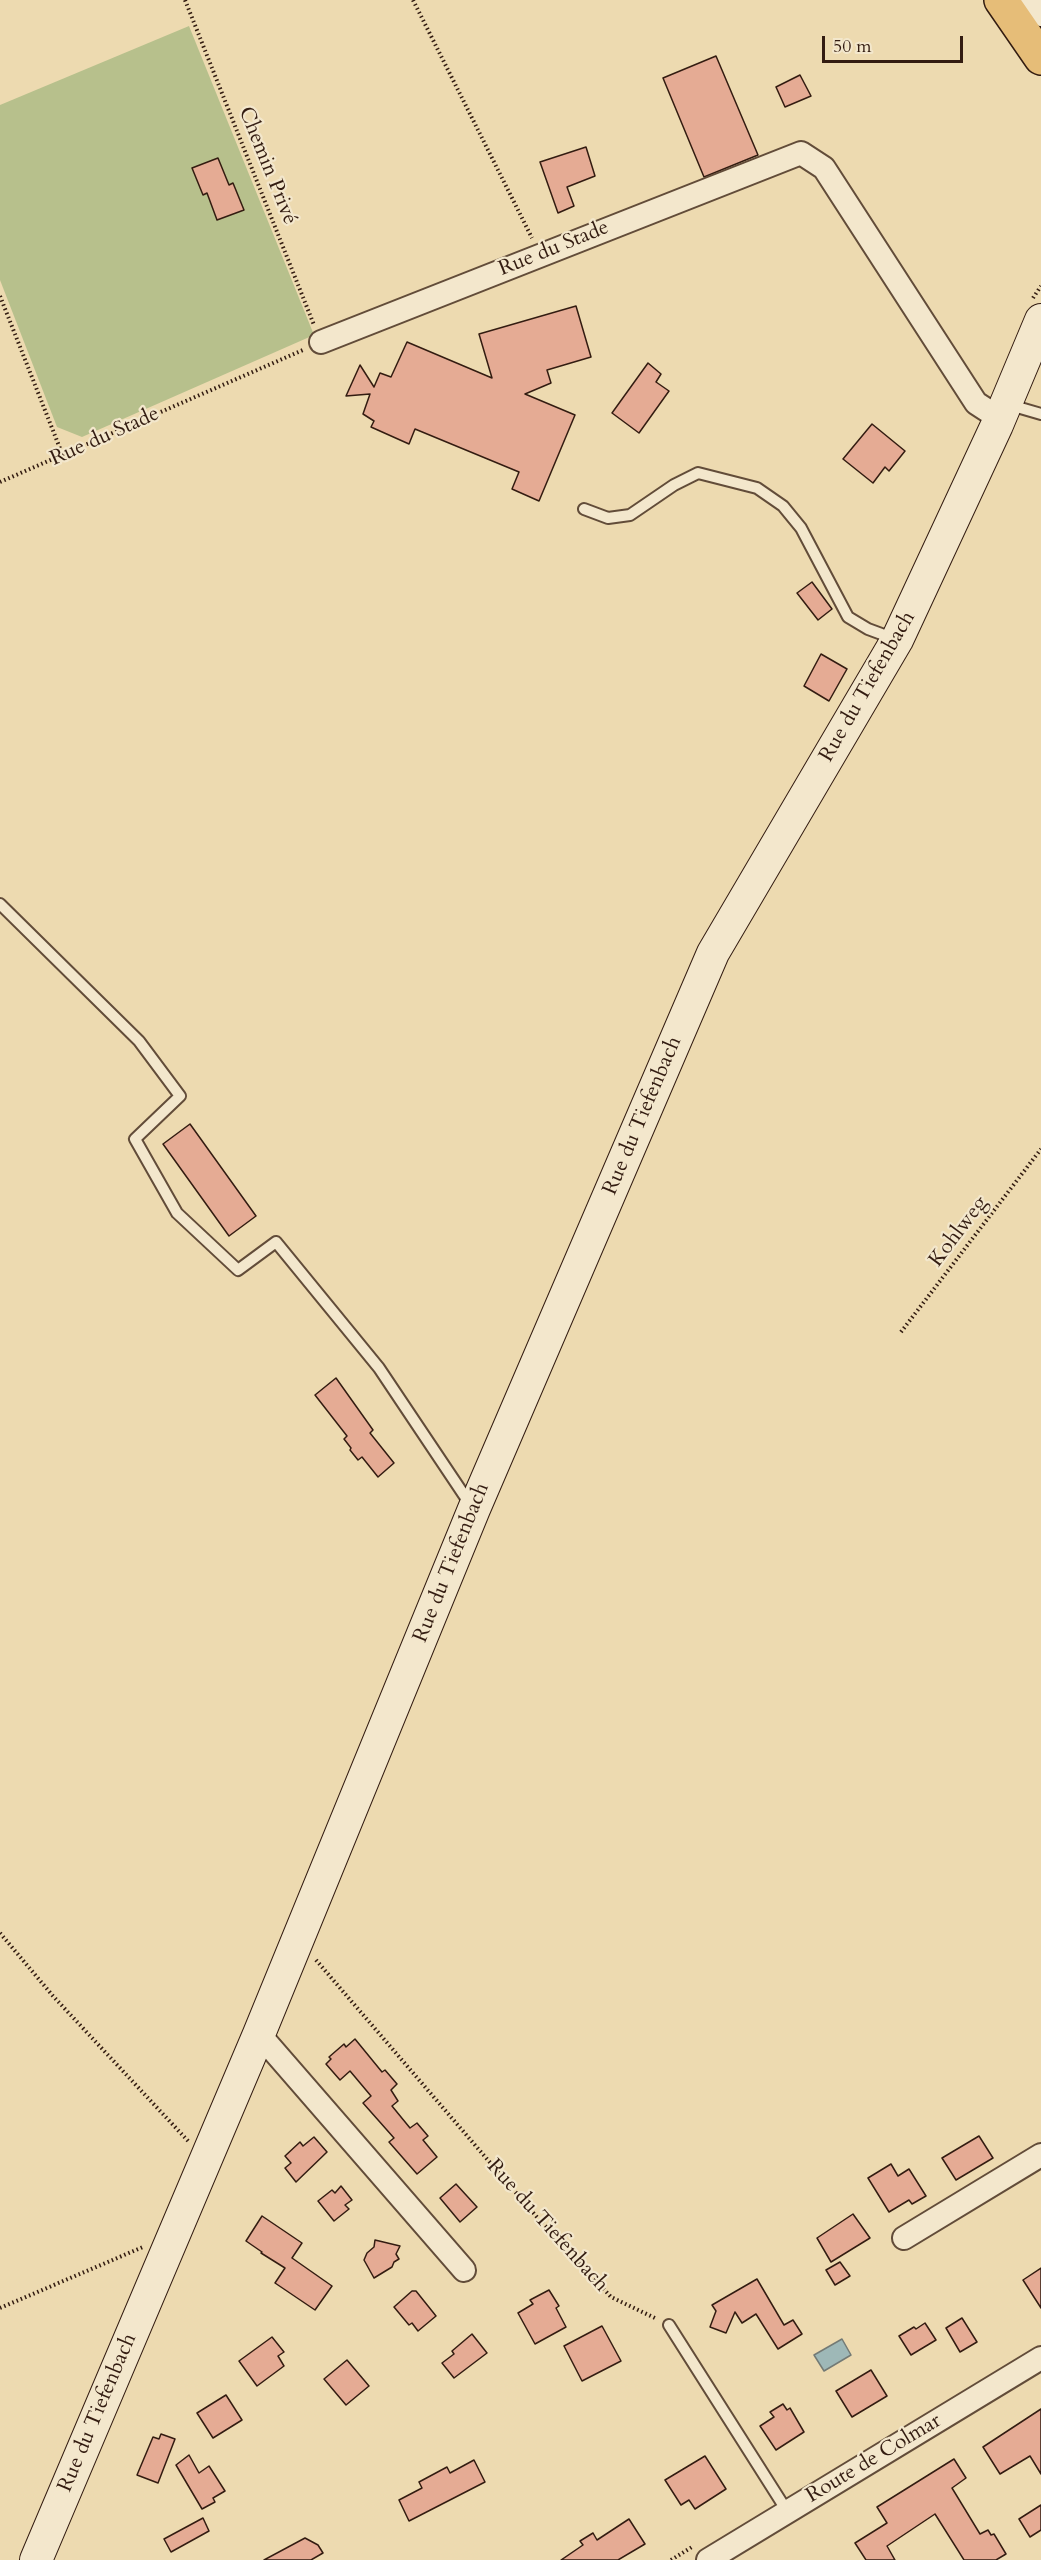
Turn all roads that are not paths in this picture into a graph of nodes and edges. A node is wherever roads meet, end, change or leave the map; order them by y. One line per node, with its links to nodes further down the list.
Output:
1 (1001, 0): 4 (main road)
2 (1031, 0): 3 (street)
3 (1041, 15)
4 (1041, 58)
5 (1041, 320): 7 (street, Rue du Tiefenbach)
6 (321, 342): 7 (street, Rue du Stade)
7 (1002, 410): 8 (lane); 10 (street, Rue du Tiefenbach)
8 (1041, 414)
9 (584, 509): 10 (lane)
10 (897, 640): 12 (street, Rue du Tiefenbach)
11 (0, 904): 12 (lane)
12 (474, 1509): 13 (street, Rue du Tiefenbach)
13 (259, 2034): 16 (street); 20 (street, Rue du Tiefenbach)
14 (1041, 2155): 15 (street)
15 (904, 2238)
16 (464, 2270)
17 (669, 2325): 19 (lane)
18 (1041, 2358): 19 (street, Route de Colmar)
19 (788, 2511): 21 (street, Route de Colmar)
20 (36, 2560)
21 (708, 2560)

